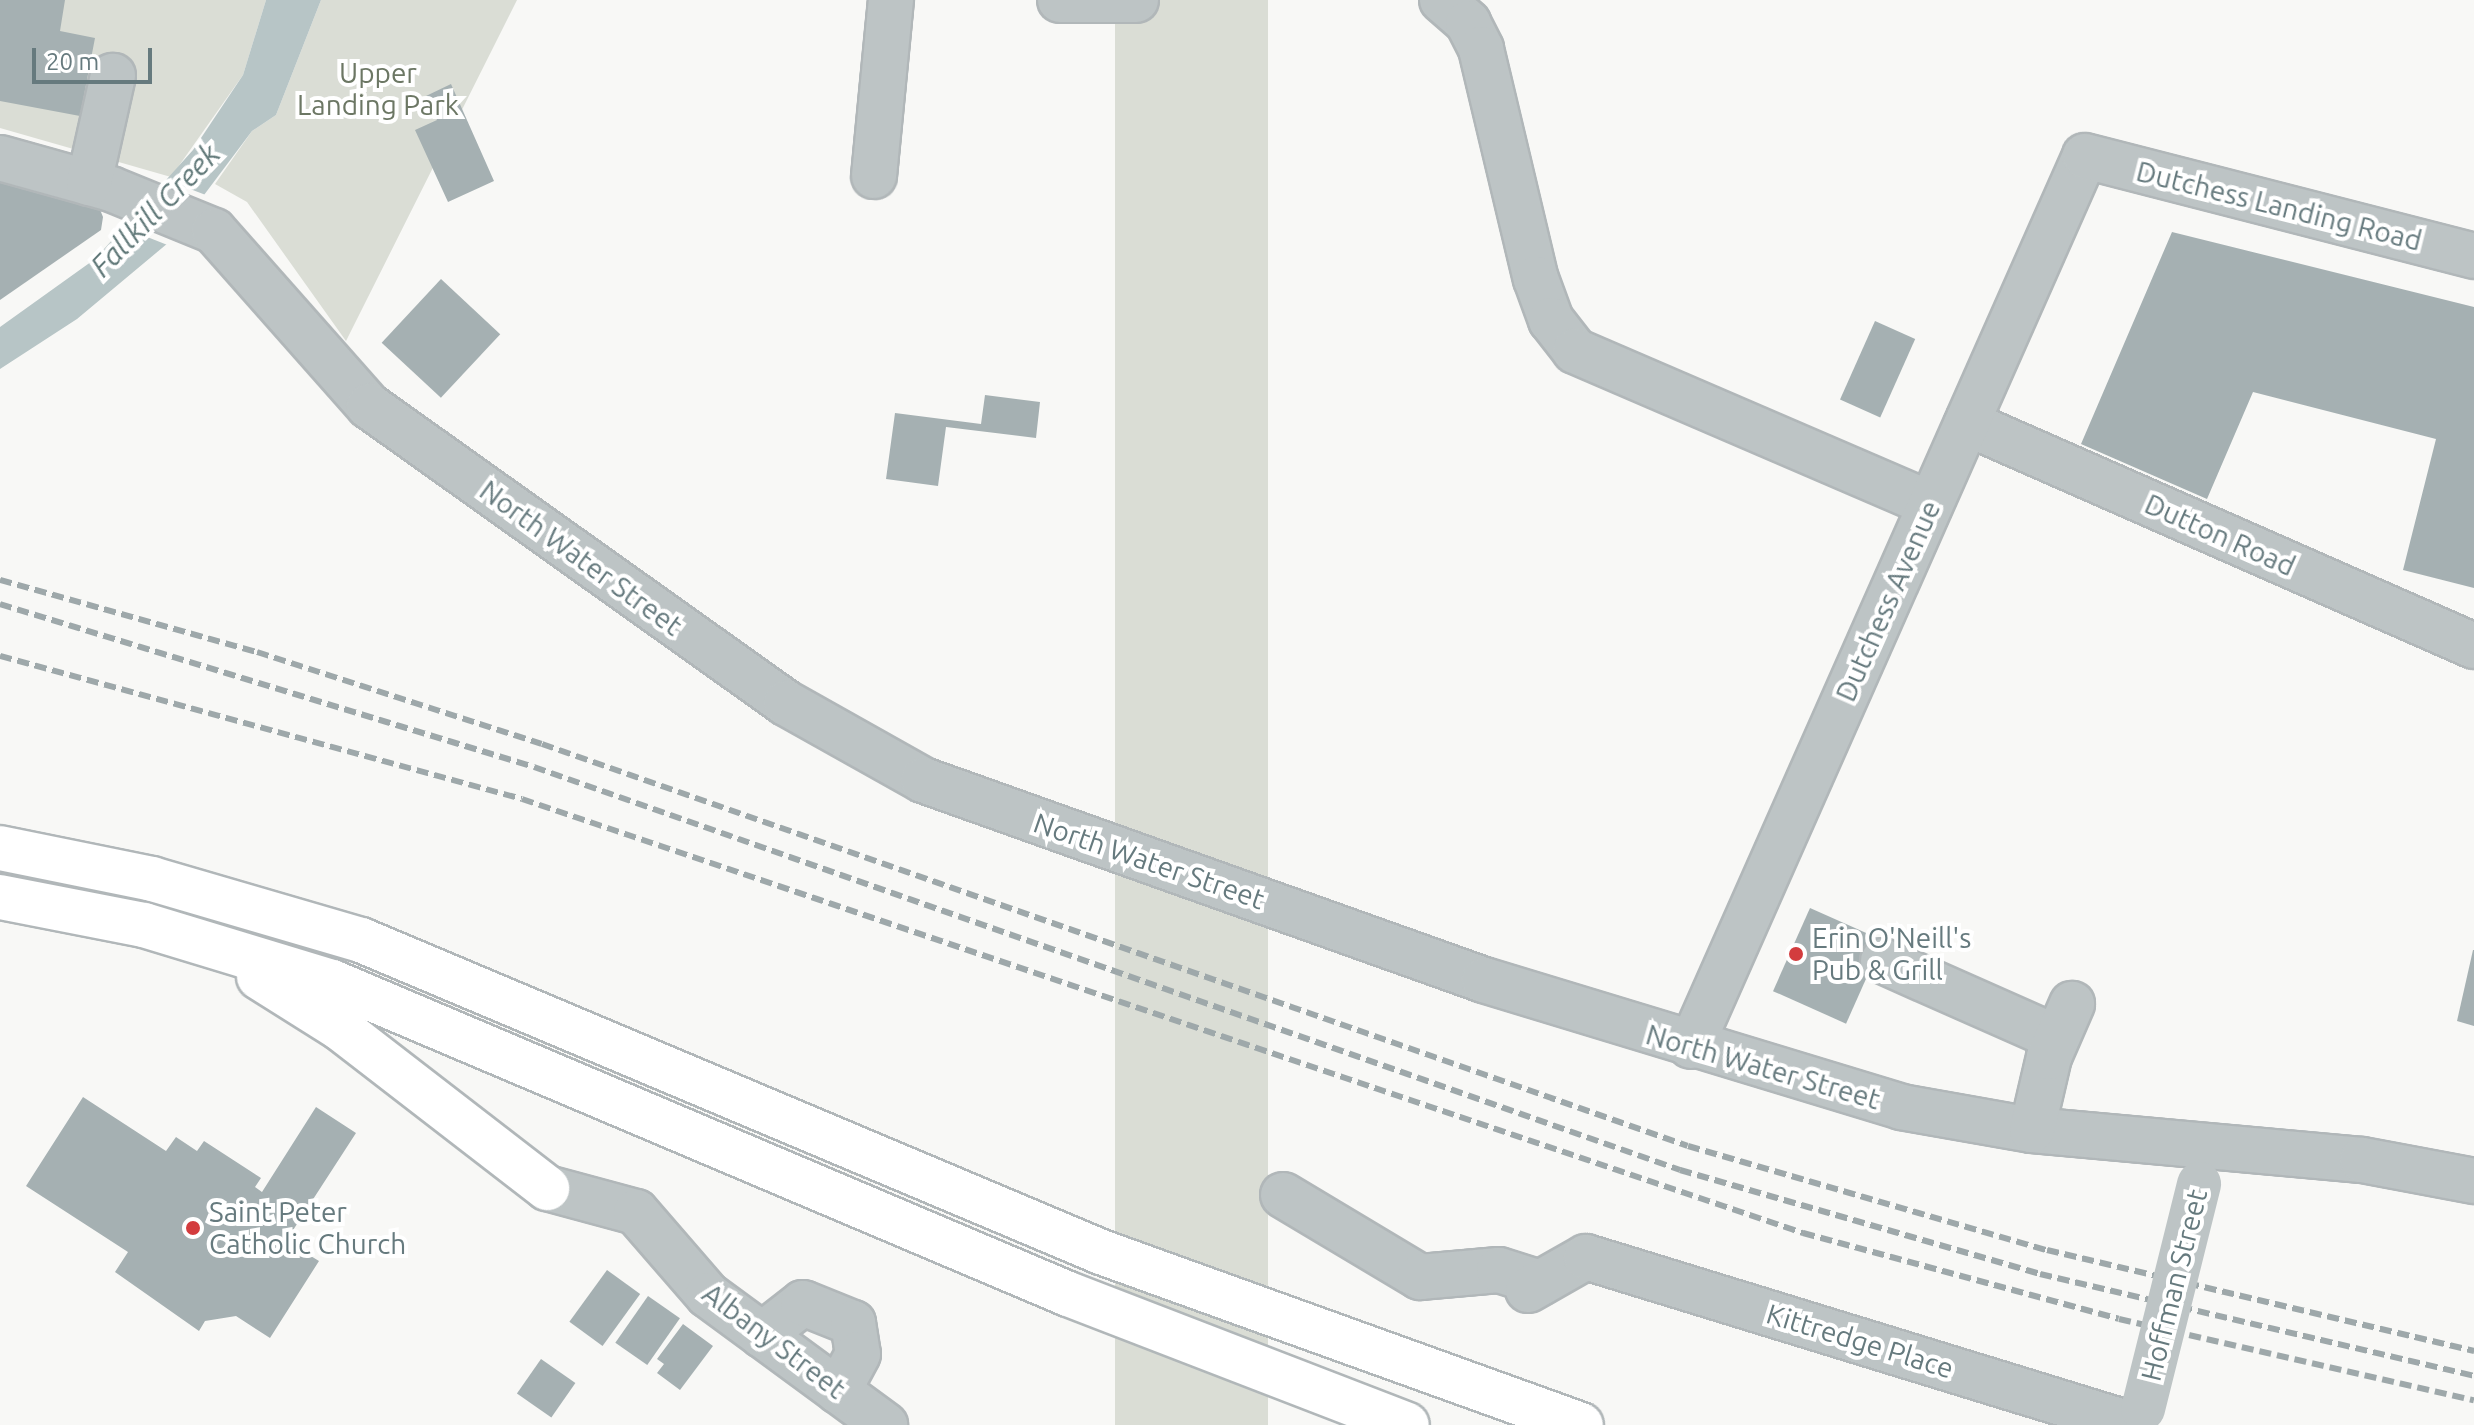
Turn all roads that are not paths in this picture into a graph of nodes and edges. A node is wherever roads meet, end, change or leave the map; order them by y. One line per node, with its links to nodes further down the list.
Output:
1 (891, 0): 8 (street)
2 (1060, 0): 3 (street)
3 (1136, 0)
4 (1442, 0): 12 (street)
5 (113, 76): 9 (street)
6 (2085, 156): 10 (street, Dutchess Landing Road); 11 (street, Dutchess Avenue)
7 (0, 158): 9 (street, North Water Street)
8 (874, 176)
9 (100, 186): 18 (street, North Water Street)
10 (2474, 256)
11 (1967, 423): 12 (street, Dutchess Avenue); 13 (street, Dutton Road)
12 (1931, 504): 18 (street, Dutchess Avenue)
13 (2474, 646)
14 (0, 848): 31 (highway)
15 (0, 897): 16 (highway)
16 (144, 925): 24 (highway); 30 (highway)
17 (1883, 961): 19 (street)
18 (1691, 1046): 19 (street, North Water Street)
19 (2032, 1130): 21 (street, North Water Street)
20 (2474, 1158): 22 (street)
21 (2204, 1165): 22 (street, North Water Street); 28 (street, Hoffman Street, bridge)
22 (2406, 1167): 23 (street, North Water Street)
23 (2474, 1181)
24 (547, 1188): 26 (street, Albany Street)
25 (1283, 1195): 28 (street, Kittredge Place)
26 (762, 1335): 27 (street, Albany Street); 27 (street)
27 (838, 1391): 29 (street, Albany Street)
28 (2138, 1420)
29 (885, 1425)
30 (1407, 1425)
31 (1581, 1425)

